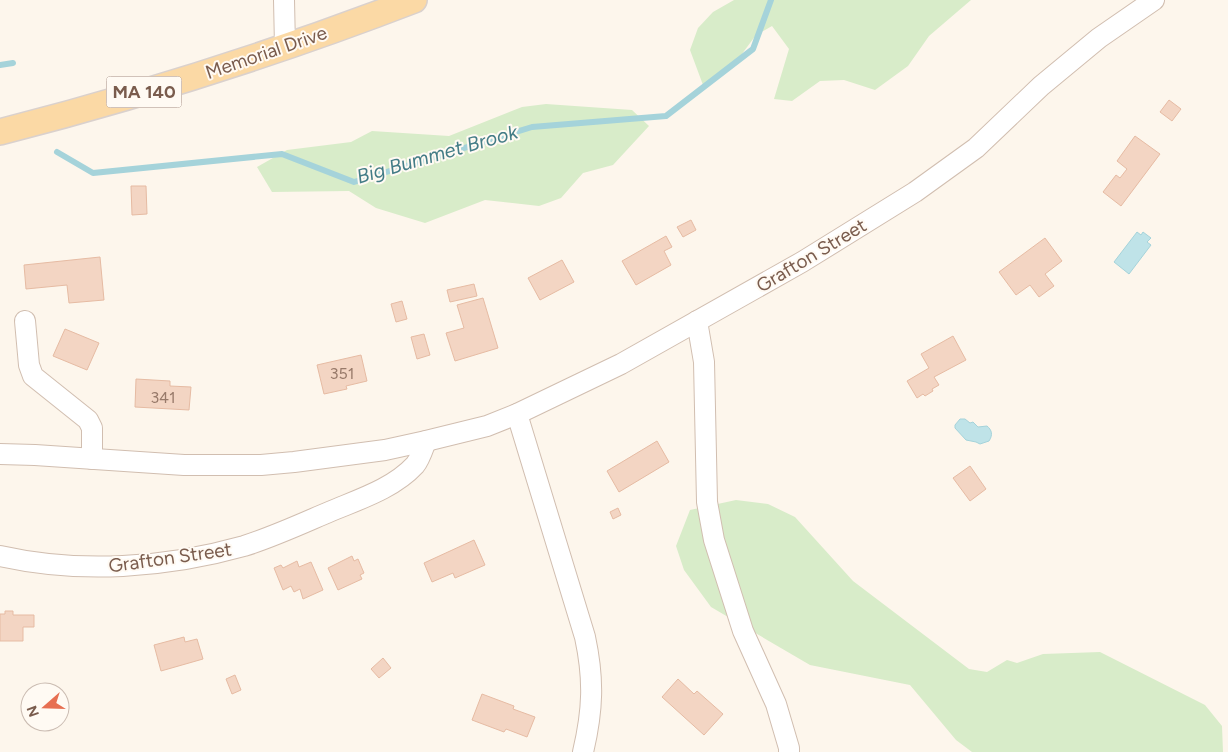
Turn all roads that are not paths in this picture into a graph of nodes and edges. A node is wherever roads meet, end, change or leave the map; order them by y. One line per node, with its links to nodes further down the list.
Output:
1 (284, 0): 4 (street)
2 (414, 0): 4 (main road, Memorial Drive / MA 140)
3 (1154, 0): 7 (street, Grafton Street)
4 (286, 46): 5 (main road, Memorial Drive / MA 140)
5 (0, 132)
6 (25, 321): 11 (street)
7 (697, 321): 8 (street, Grafton Street); 14 (street)
8 (517, 414): 9 (street, Grafton Street); 13 (street)
9 (426, 441): 11 (street, Grafton Street); 12 (street, Grafton Street)
10 (0, 454): 11 (street, Grafton Street)
11 (92, 459)
12 (0, 556)
13 (583, 752)
14 (789, 752)

